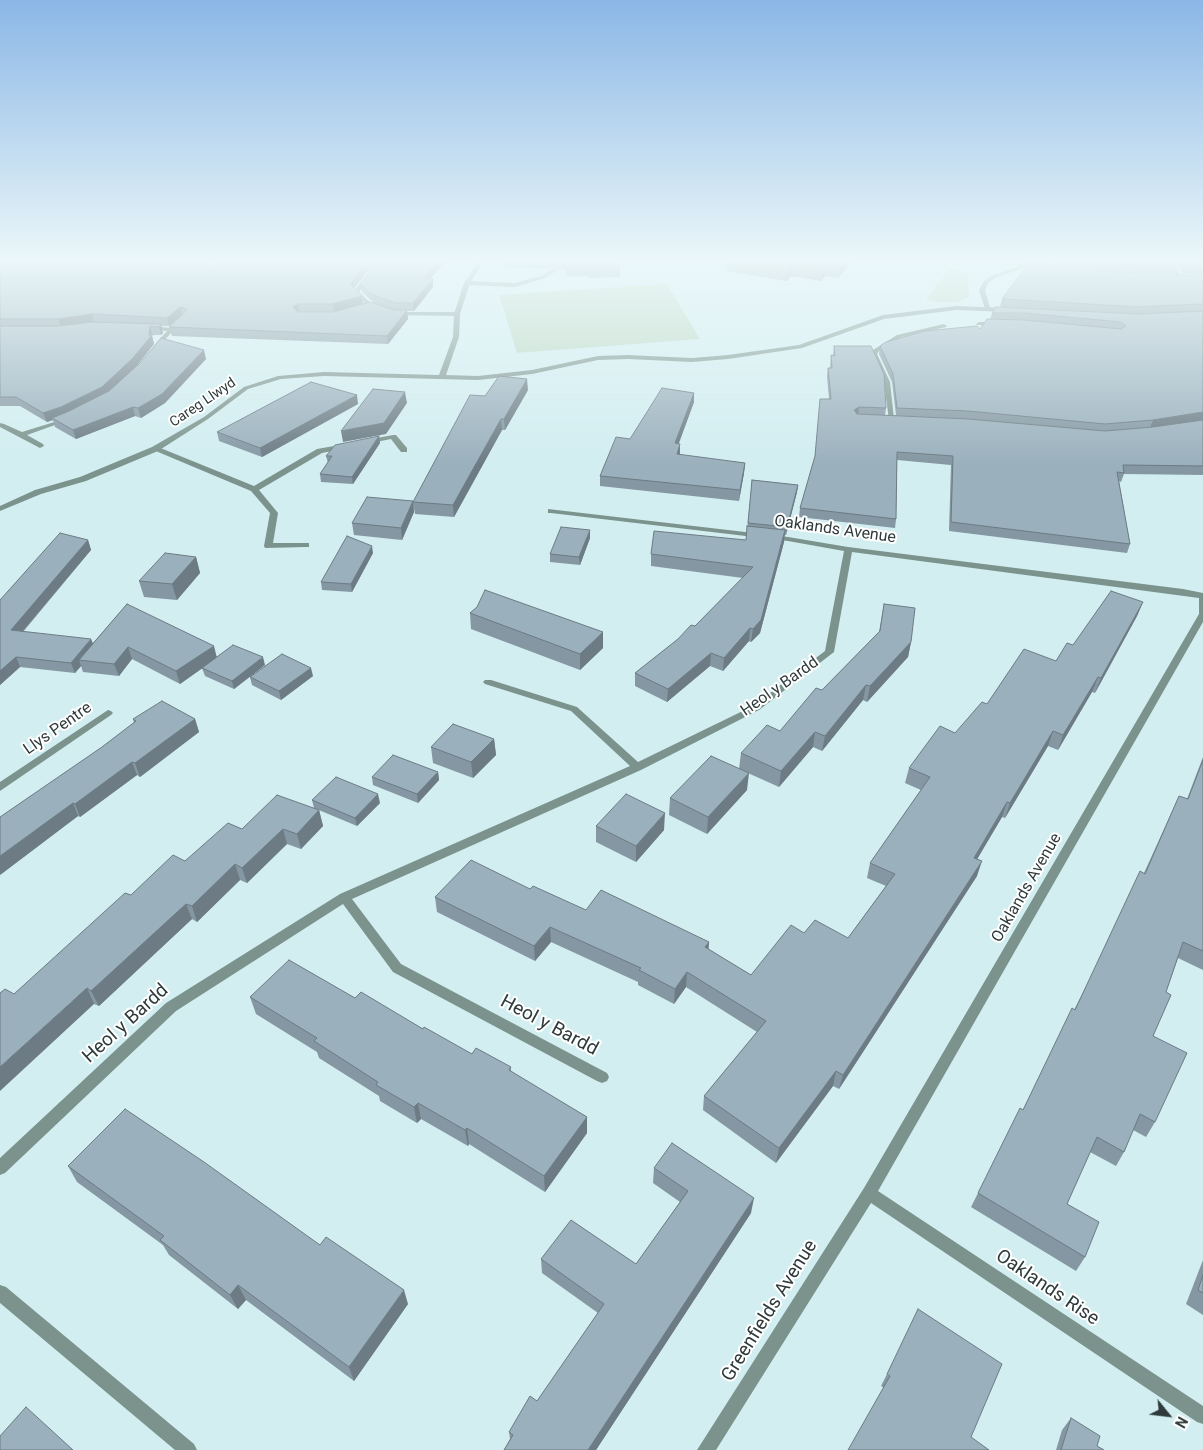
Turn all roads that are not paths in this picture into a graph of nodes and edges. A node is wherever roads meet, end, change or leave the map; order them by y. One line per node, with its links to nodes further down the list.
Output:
1 (166, 330): 2 (street)
2 (171, 330): 6 (street)
3 (456, 330): 7 (street)
4 (850, 330): 7 (street, Careg Llwyd)
5 (927, 330): 10 (street)
6 (150, 355)
7 (442, 377): 15 (street, Careg Llwyd)
8 (76, 415): 13 (street)
9 (883, 418): 10 (street)
10 (891, 419): 11 (street)
11 (901, 419)
12 (2, 425): 13 (street)
13 (21, 435): 14 (street)
14 (40, 446)
15 (155, 449): 17 (street); 18 (street, Careg Llwyd)
16 (404, 450): 17 (street)
17 (254, 489): 20 (street)
18 (0, 509)
19 (551, 511): 21 (street, Oaklands Avenue)
20 (306, 544)
21 (848, 549): 22 (street, Oaklands Avenue); 25 (street, Heol y Bardd)
22 (1203, 596): 30 (street, Oaklands Avenue)
23 (488, 682): 25 (street)
24 (108, 713): 26 (street, Llys Pentre)
25 (637, 767): 27 (street, Heol y Bardd)
26 (0, 787)
27 (344, 897): 28 (street, Heol y Bardd); 29 (street, Heol y Bardd)
28 (602, 1077)
29 (0, 1168)
30 (869, 1193): 32 (street, Oaklands Rise); 34 (street, Greenfields Avenue)
31 (0, 1293): 33 (street)
32 (1203, 1416)
33 (188, 1450)
34 (706, 1450)

